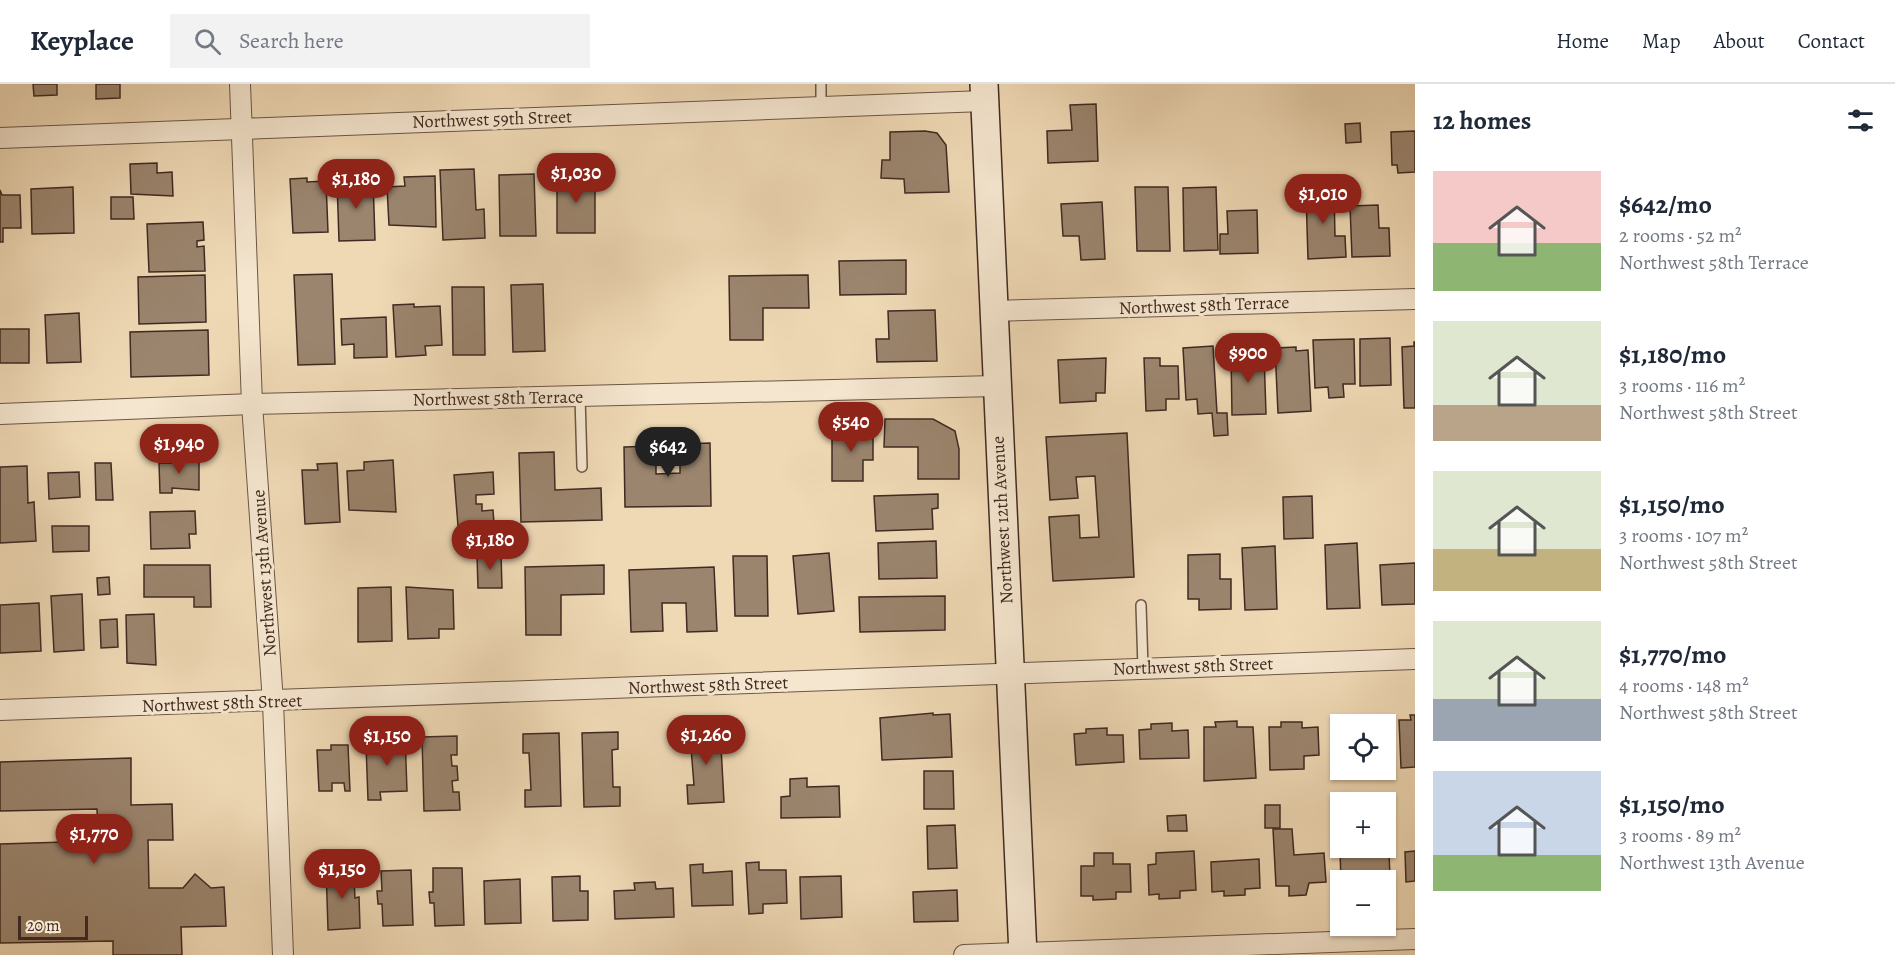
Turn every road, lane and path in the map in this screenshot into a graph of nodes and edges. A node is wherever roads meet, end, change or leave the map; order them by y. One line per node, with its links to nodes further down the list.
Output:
1 (240, 84): 5 (street, Northwest 13th Avenue)
2 (821, 84): 4 (lane)
3 (984, 93): 4 (street, Northwest 59th Street); 8 (main road, Northwest 12th Avenue)
4 (821, 107): 5 (street, Northwest 59th Street)
5 (240, 128): 6 (street, Northwest 59th Street); 11 (street, Northwest 13th Avenue)
6 (0, 138)
7 (1415, 299): 8 (street, Northwest 58th Terrace)
8 (992, 311): 9 (main road, Northwest 12th Avenue)
9 (995, 386): 10 (street, Northwest 58th Terrace); 17 (main road, Northwest 12th Avenue)
10 (580, 396): 11 (street, Northwest 58th Terrace); 13 (lane)
11 (252, 404): 12 (street, Northwest 58th Terrace); 18 (street, Northwest 13th Avenue)
12 (0, 414)
13 (582, 467)
14 (1141, 605): 16 (lane)
15 (1415, 659): 16 (street, Northwest 58th Street)
16 (1143, 668): 17 (street, Northwest 58th Street)
17 (1009, 673): 18 (street, Northwest 58th Street); 21 (main road, Northwest 12th Avenue)
18 (273, 702): 19 (street, Northwest 58th Street); 22 (street, Northwest 13th Avenue)
19 (0, 710)
20 (1415, 939): 21 (street)
21 (1023, 954): 23 (street)
22 (283, 955)
23 (964, 955)

